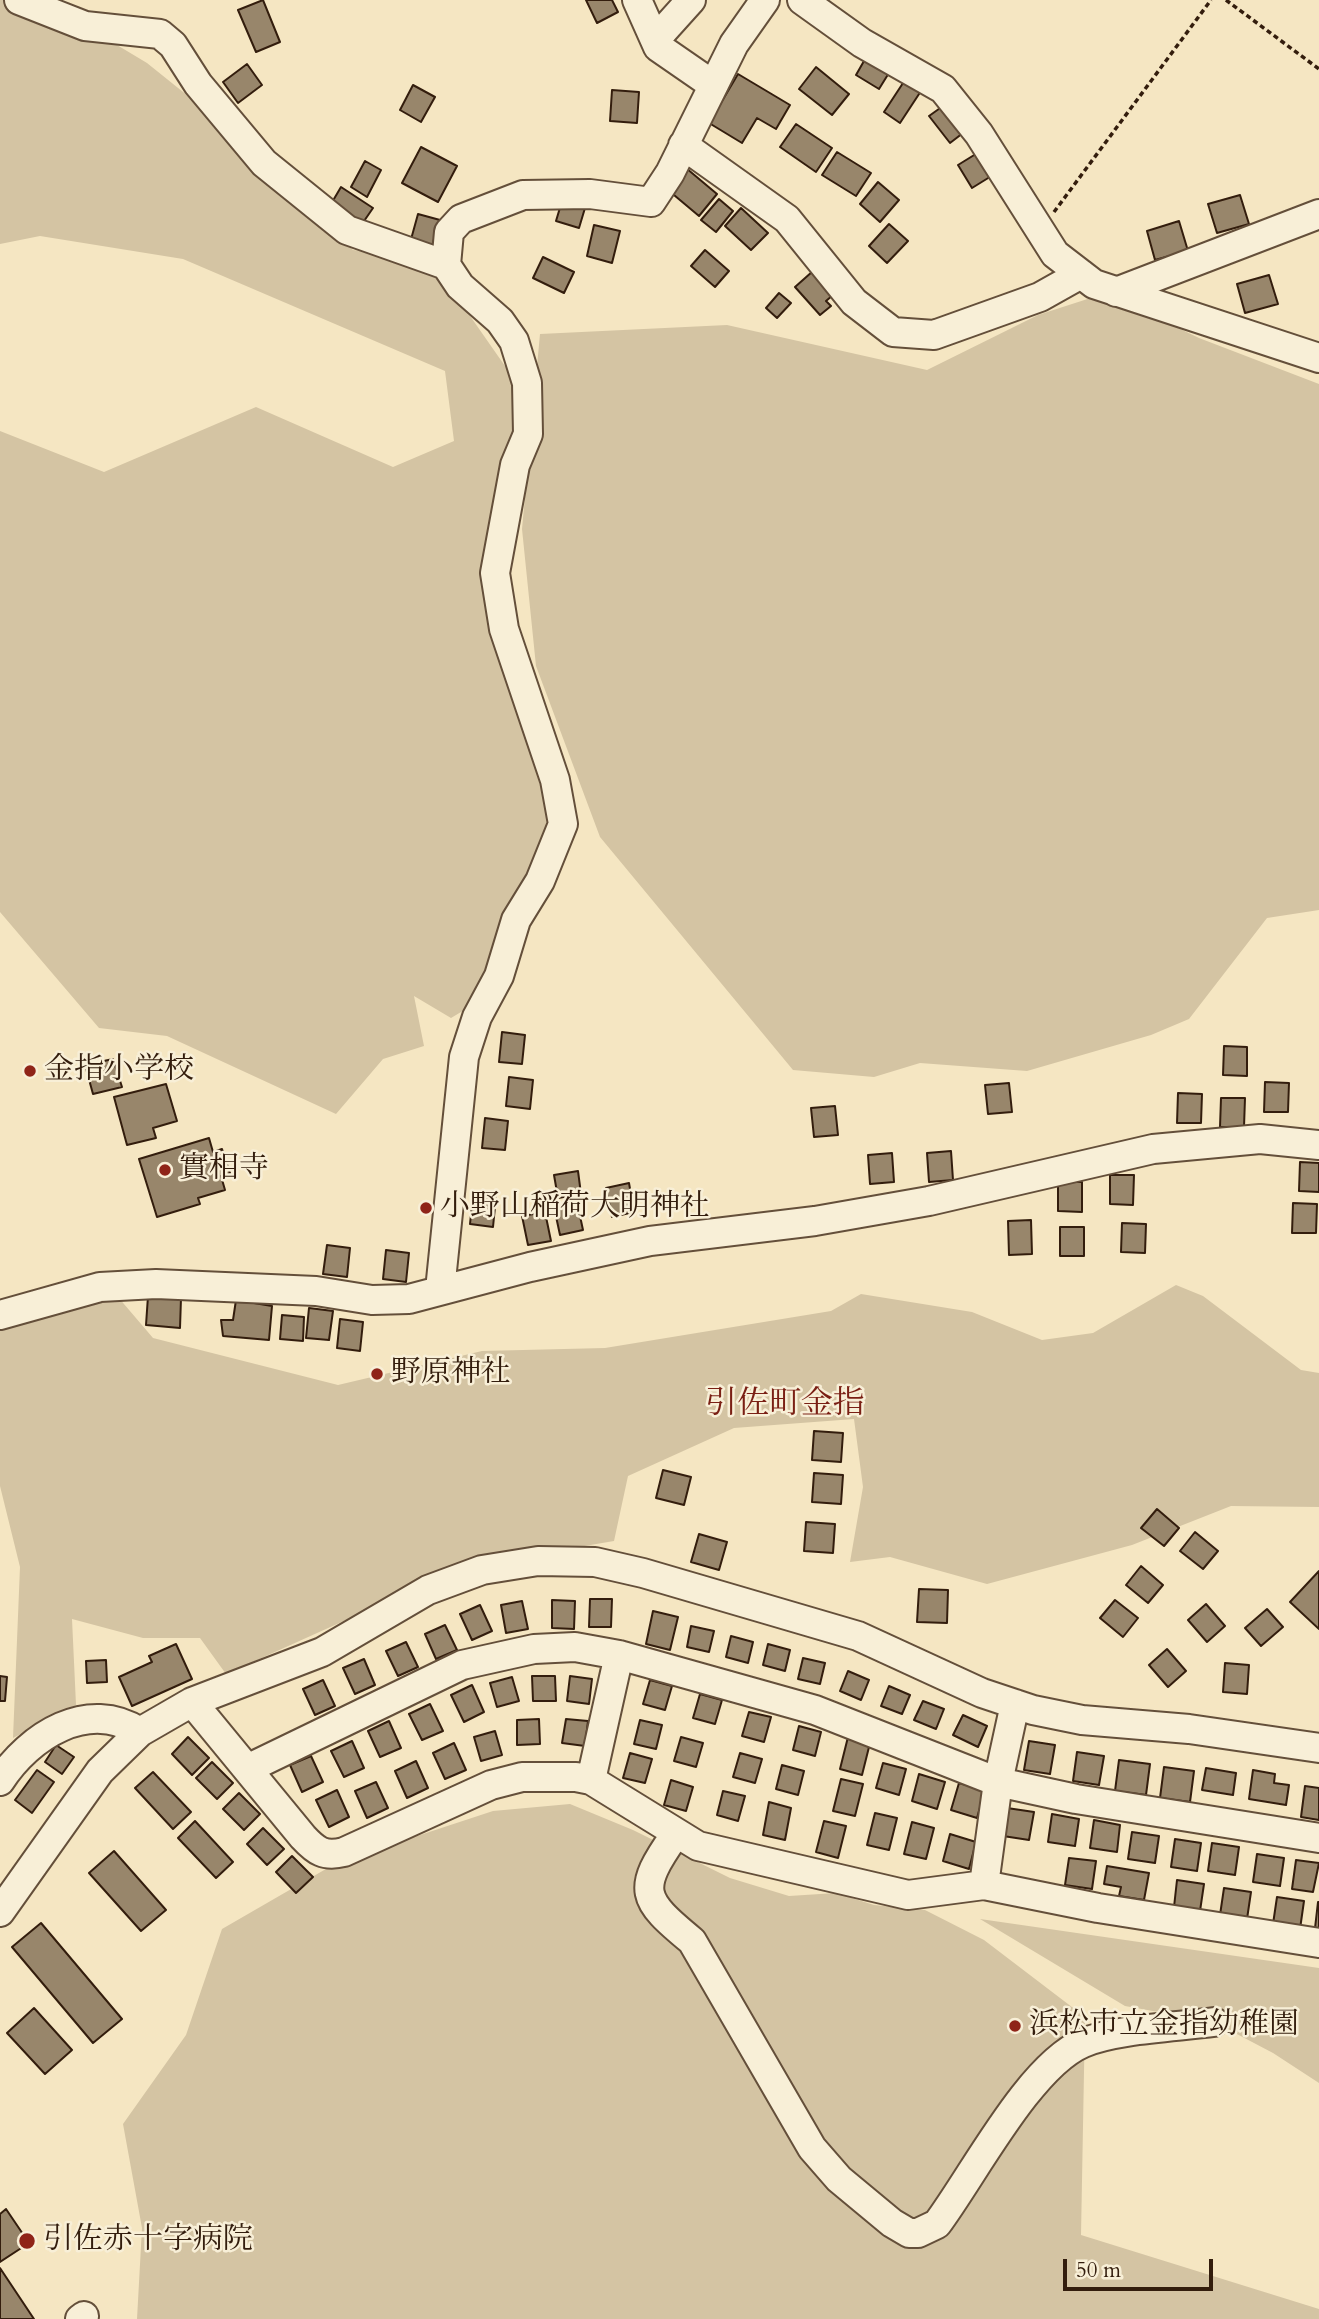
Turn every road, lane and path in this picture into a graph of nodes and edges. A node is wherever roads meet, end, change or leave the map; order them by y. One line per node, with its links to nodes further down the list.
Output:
1 (19, 0): 14 (street)
2 (637, 0): 8 (street)
3 (691, 0): 8 (street)
4 (765, 0): 10 (street)
5 (802, 0): 13 (street)
6 (1211, 0): 13 (path)
7 (1226, 0): 9 (path)
8 (655, 40): 10 (street)
9 (1319, 69)
10 (713, 85): 11 (street)
11 (683, 145): 14 (street); 15 (street)
12 (1319, 214): 16 (street)
13 (1040, 231): 15 (street)
14 (446, 265): 19 (street)
15 (1081, 274): 16 (street)
16 (1116, 292): 17 (street)
17 (1319, 358)
18 (1319, 1145): 19 (street)
19 (439, 1290): 20 (street)
20 (0, 1315)
21 (619, 1655): 26 (street); 27 (street); 29 (street)
22 (192, 1702): 23 (street); 24 (street); 26 (street)
23 (1015, 1704): 25 (street); 29 (street)
24 (140, 1732): 28 (street); 33 (street)
25 (1319, 1748)
26 (247, 1769): 27 (street)
27 (591, 1780): 30 (street)
28 (0, 1781)
29 (998, 1782): 31 (street); 32 (street)
30 (675, 1835): 32 (street); 35 (street)
31 (1319, 1838)
32 (984, 1885): 34 (street)
33 (0, 1912)
34 (1319, 1943)
35 (1214, 2022)

